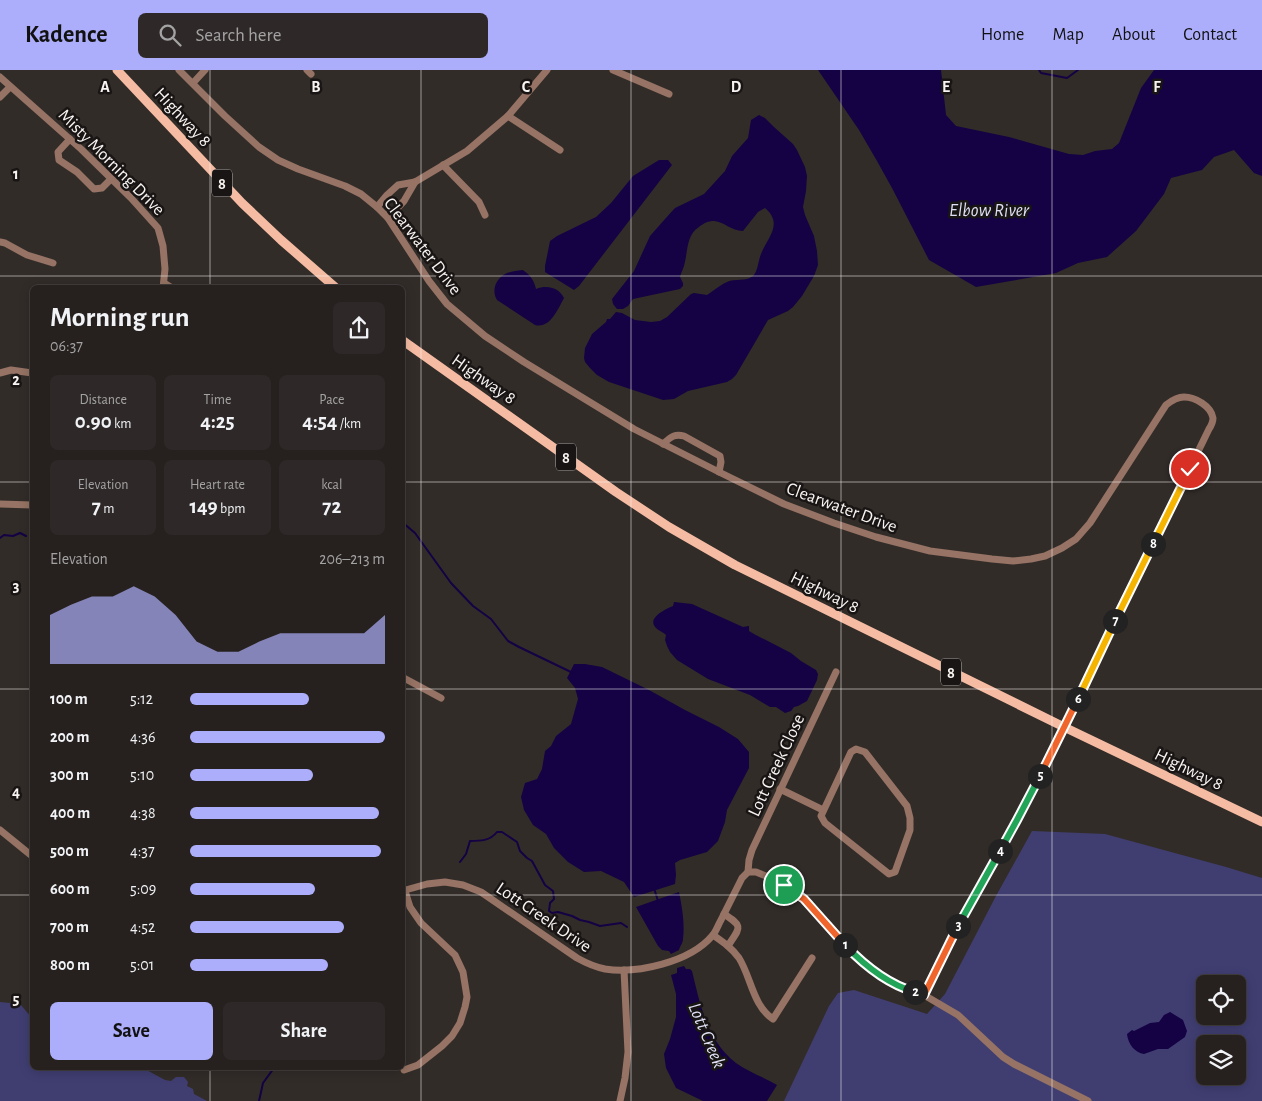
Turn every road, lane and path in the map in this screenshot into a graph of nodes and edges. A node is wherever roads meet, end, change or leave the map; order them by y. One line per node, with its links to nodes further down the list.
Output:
1 (116, 70): 22 (main road, Highway 8 / 8)
2 (179, 70): 7 (street, Clearwater Drive)
3 (205, 70): 7 (street)
4 (547, 70): 10 (street)
5 (614, 70): 8 (street)
6 (4, 83): 9 (street); 11 (street, Misty Morning Drive)
7 (193, 83): 16 (street, Clearwater Drive)
8 (669, 94)
9 (0, 97)
10 (508, 116): 12 (street); 13 (street)
11 (70, 139): 14 (street, Misty Morning Drive); 14 (street)
12 (560, 150)
13 (443, 165): 15 (street); 17 (street)
14 (111, 179): 21 (street, Misty Morning Drive)
15 (415, 182): 16 (street); 18 (street)
16 (377, 207): 18 (street, Clearwater Drive)
17 (484, 215)
18 (388, 218): 26 (street, Clearwater Drive)
19 (0, 242): 20 (street)
20 (53, 264)
21 (164, 285)
22 (333, 285)
23 (405, 342): 33 (main road, Highway 8 / 8)
24 (0, 373): 25 (street)
25 (30, 373)
26 (663, 444): 27 (street, Clearwater Drive); 27 (street)
27 (719, 472): 33 (street, Clearwater Drive)
28 (0, 504): 29 (street)
29 (30, 505)
30 (836, 672): 34 (street, Lott Creek Close)
31 (405, 679): 32 (street)
32 (442, 698)
33 (1064, 727): 36 (main road, Highway 8 / 8); 47 (street)
34 (780, 789): 35 (street); 39 (street, Lott Creek Close)
35 (823, 810): 35 (street)
36 (1262, 822)
37 (0, 830): 38 (street)
38 (30, 854)
39 (748, 872): 42 (street, Lott Creek Drive); 47 (street)
40 (405, 891): 46 (street, Lott Creek Drive)
41 (405, 894): 48 (street)
42 (724, 914): 43 (street, Lott Creek Drive); 44 (street)
43 (712, 936): 44 (street); 46 (street, Lott Creek Drive)
44 (728, 946): 45 (street)
45 (812, 958)
46 (624, 970): 49 (street)
47 (924, 995): 50 (street)
48 (405, 1070)
49 (620, 1101)
50 (1088, 1101)

